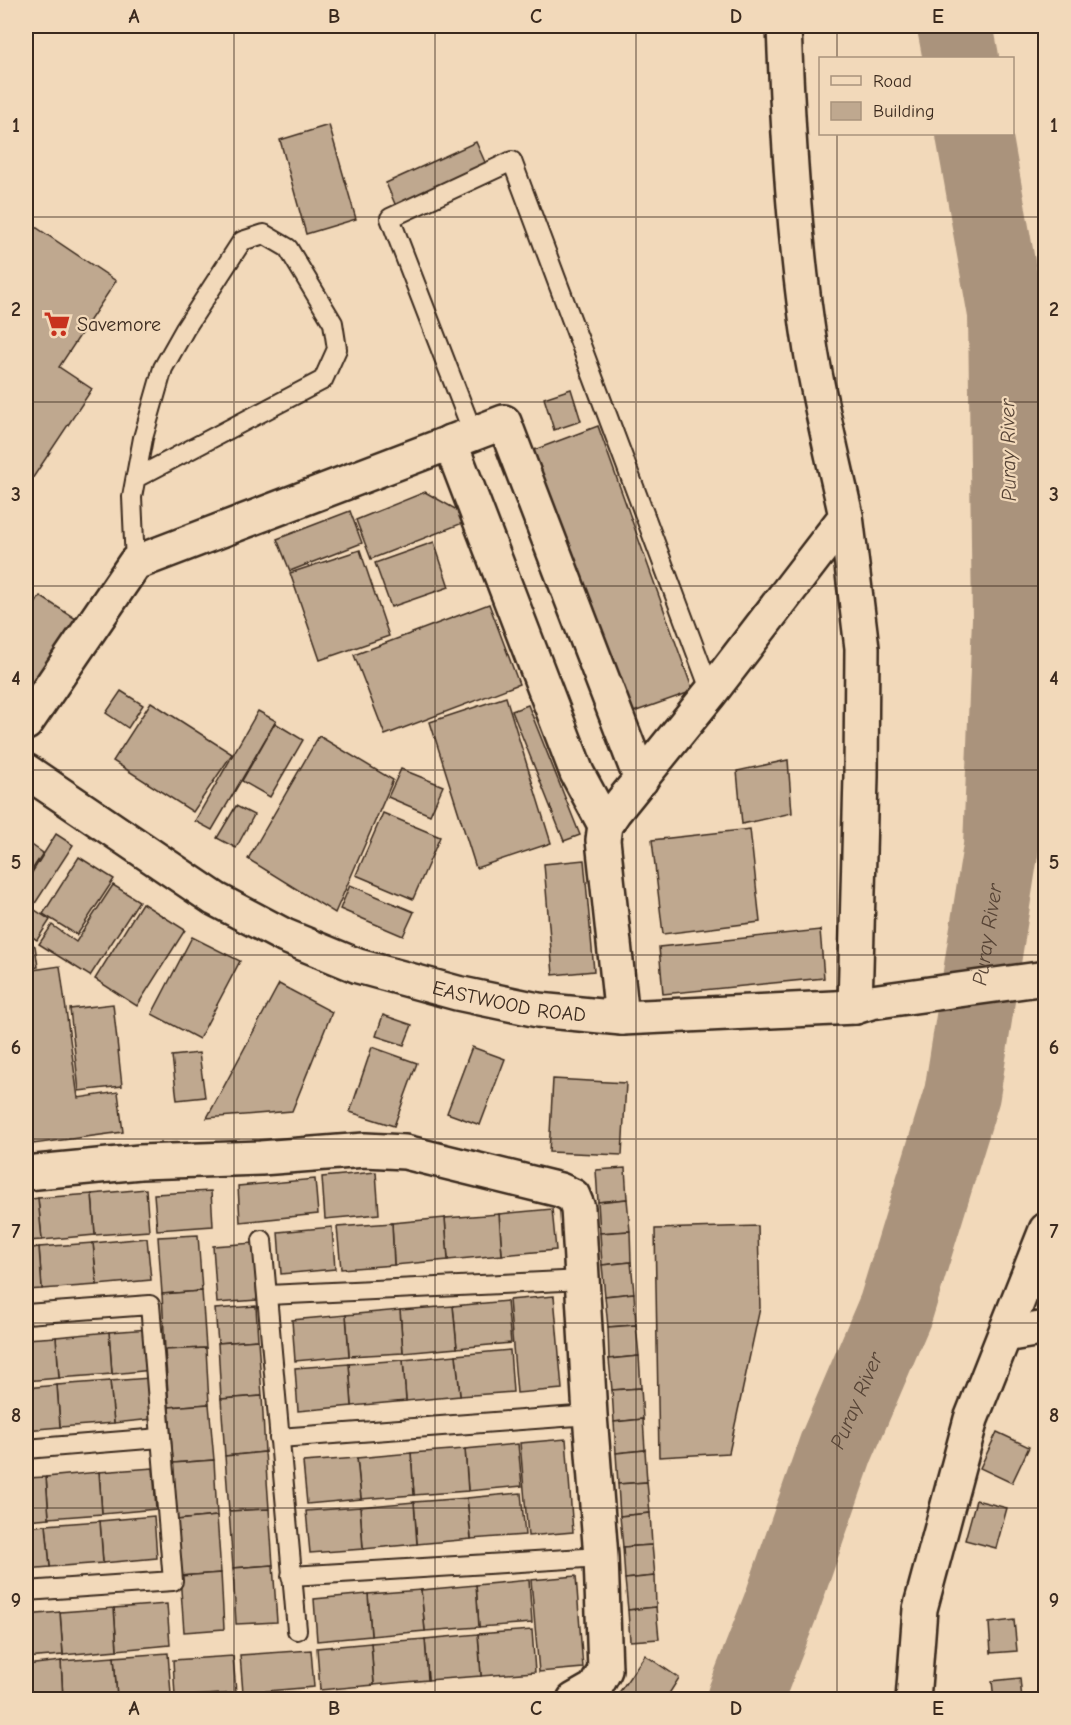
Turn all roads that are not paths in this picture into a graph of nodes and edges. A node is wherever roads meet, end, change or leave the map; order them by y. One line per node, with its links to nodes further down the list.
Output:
1 (784, 26): 4 (street)
2 (462, 437): 5 (street); 6 (lane); 9 (street); 10 (street)
3 (136, 478): 3 (lane); 5 (lane)
4 (846, 516): 6 (street); 12 (street)
5 (135, 563): 7 (street)
6 (711, 692): 9 (street)
7 (26, 723)
8 (26, 771): 13 (street, EASTWOOD ROAD)
9 (641, 780): 10 (street)
10 (605, 825): 13 (street)
11 (1046, 978): 12 (street, EASTWOOD ROAD)
12 (863, 1005): 13 (street, EASTWOOD ROAD)
13 (622, 1018)
14 (26, 1173): 17 (street)
15 (1046, 1230): 21 (street)
16 (262, 1240): 18 (lane)
17 (583, 1280): 18 (lane); 22 (street)
18 (268, 1295): 24 (lane)
19 (26, 1314): 23 (lane)
20 (1046, 1328): 21 (street)
21 (1005, 1335): 31 (street)
22 (590, 1414): 24 (lane); 26 (street)
23 (160, 1438): 25 (lane); 28 (lane)
24 (279, 1438): 27 (lane)
25 (26, 1449)
26 (601, 1557): 27 (lane); 30 (street)
27 (291, 1576): 29 (lane)
28 (26, 1591)
29 (297, 1630)
30 (574, 1700)
31 (913, 1700)

